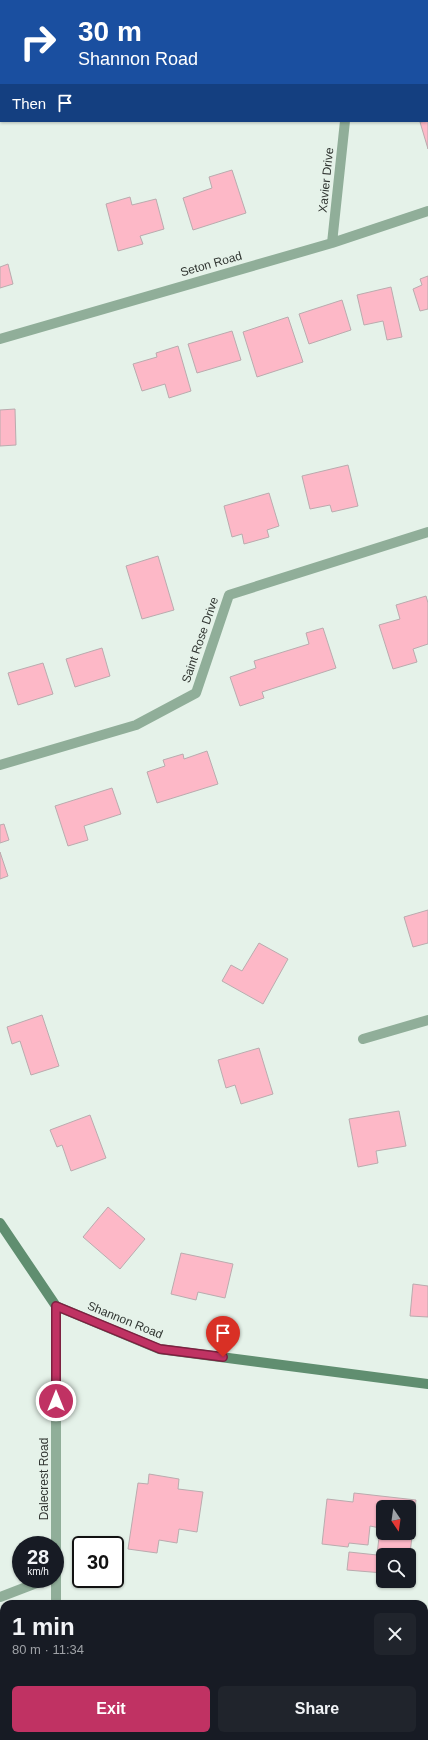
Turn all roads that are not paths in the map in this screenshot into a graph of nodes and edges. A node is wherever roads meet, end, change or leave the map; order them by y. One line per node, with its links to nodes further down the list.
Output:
1 (345, 122): 3 (street, Xavier Drive)
2 (428, 211): 3 (street, Seton Road)
3 (332, 243): 4 (street, Seton Road)
4 (0, 339)
5 (428, 532): 6 (street, Saint Rose Drive)
6 (0, 765)
7 (428, 1020): 8 (street)
8 (363, 1039)
9 (0, 1223): 10 (street)
10 (56, 1306): 11 (street, Shannon Road); 12 (street, Dalecrest Road)
11 (428, 1384)
12 (56, 1536)
13 (24, 1588): 15 (street)
14 (56, 1588): 16 (street, Dalecrest Road)
15 (0, 1597)
16 (56, 1600)

